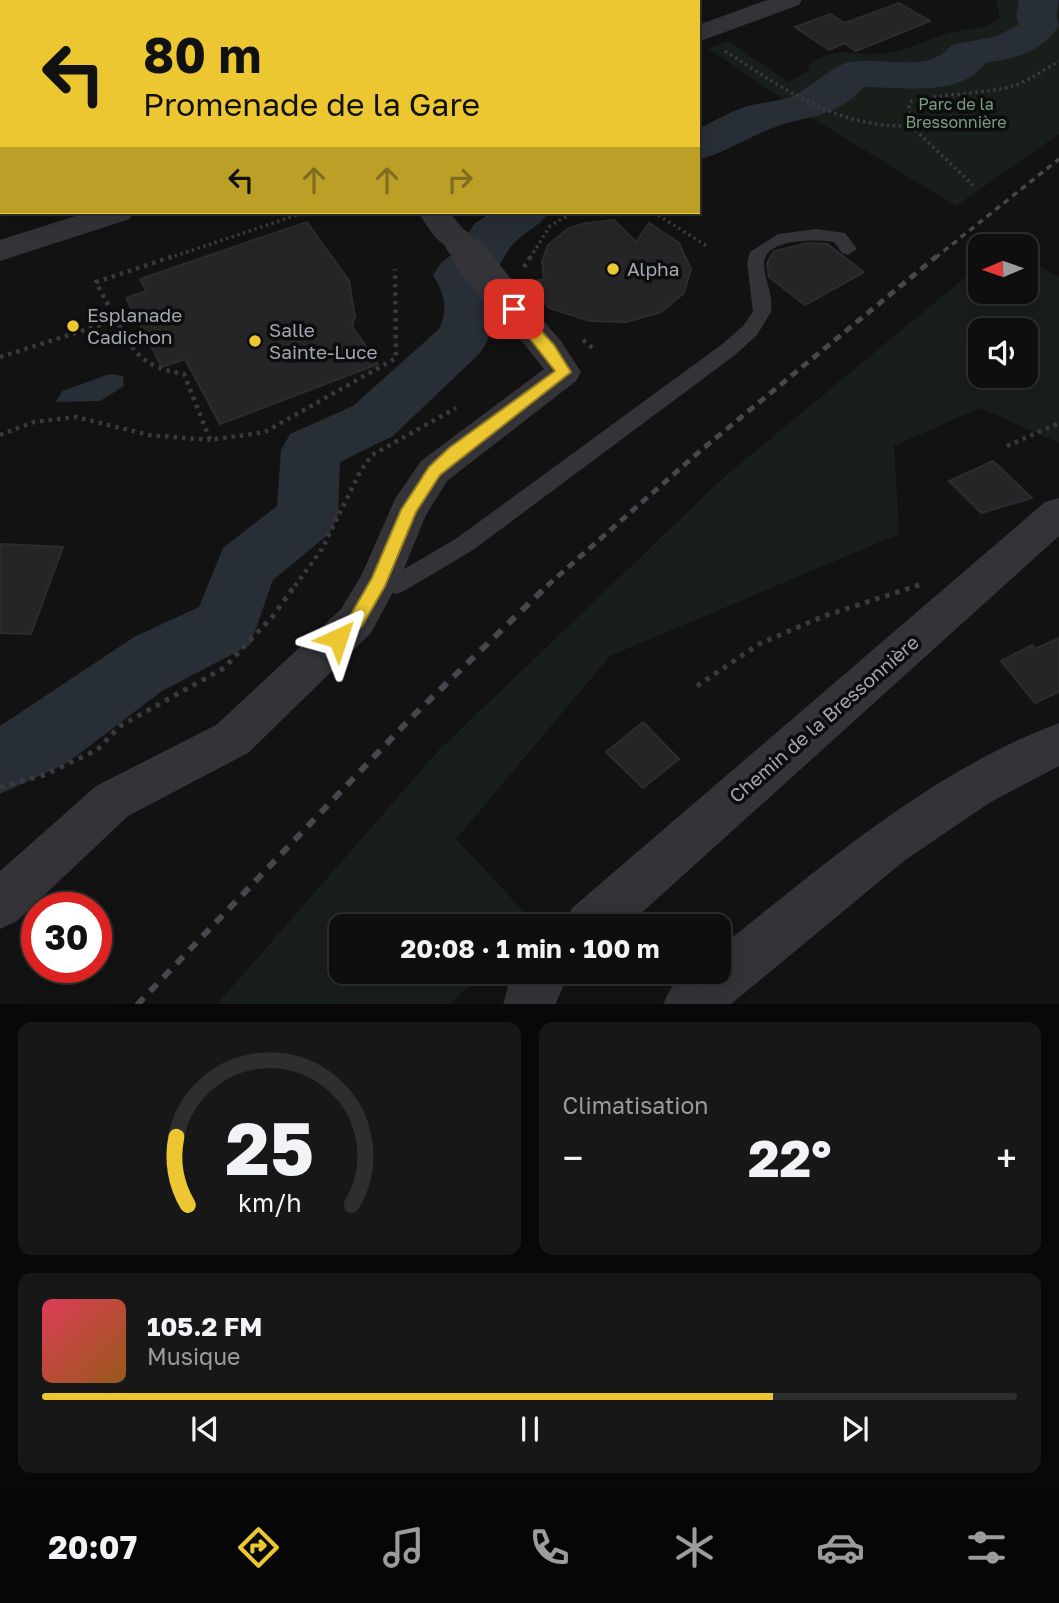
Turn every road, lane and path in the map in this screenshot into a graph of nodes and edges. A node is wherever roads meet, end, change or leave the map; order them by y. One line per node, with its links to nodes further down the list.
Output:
1 (790, 0): 2 (street)
2 (708, 40): 4 (path)
3 (1059, 61): 4 (path)
4 (911, 126): 5 (path)
5 (974, 187)
6 (113, 214): 13 (street)
7 (300, 214): 16 (path)
8 (435, 214): 15 (street, bridge)
9 (571, 214): 15 (path)
10 (656, 214): 11 (path)
11 (707, 247)
12 (848, 249): 26 (lane)
13 (0, 251)
14 (395, 269): 23 (path)
15 (508, 281): 26 (street)
16 (116, 320): 19 (path); 23 (path)
17 (579, 338): 18 (path)
18 (595, 350)
19 (0, 357)
20 (456, 408): 30 (path)
21 (1059, 424): 24 (path)
22 (0, 435): 23 (path)
23 (211, 440)
24 (1007, 446)
25 (1059, 513): 32 (street, Chemin de la Bressonnière)
26 (379, 581): 31 (street)
27 (927, 583): 28 (path)
28 (697, 686)
29 (1059, 743): 35 (street)
30 (0, 787)
31 (0, 904)
32 (604, 914)
33 (534, 984): 34 (street)
34 (529, 1004)
35 (689, 1004)

